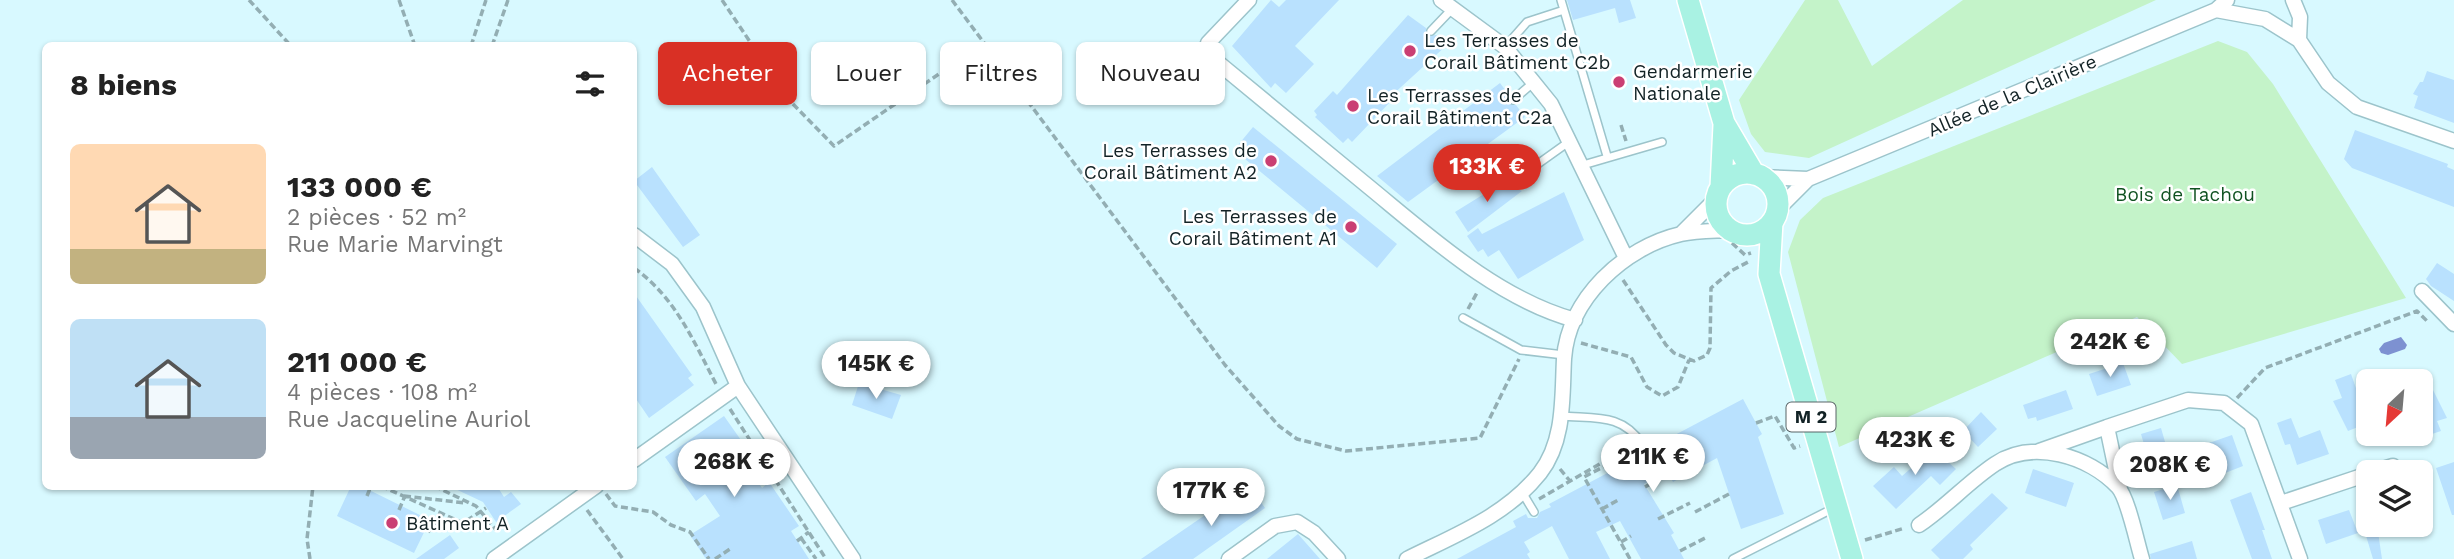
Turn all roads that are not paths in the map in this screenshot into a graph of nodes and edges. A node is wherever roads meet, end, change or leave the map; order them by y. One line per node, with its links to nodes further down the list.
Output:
1 (1249, 0): 32 (street)
2 (1561, 0): 7 (lane)
3 (1688, 0): 14 (main road)
4 (2227, 0): 8 (street, Allée de la Clairière)
5 (2293, 0): 10 (street)
6 (1447, 4): 9 (lane); 11 (street)
7 (1564, 10): 11 (lane); 18 (lane)
8 (2216, 10): 10 (street); 21 (street, Allée de la Clairière)
9 (1431, 31)
10 (2299, 40): 16 (street)
11 (1505, 47): 12 (street)
12 (1534, 82): 13 (lane); 15 (street)
13 (1513, 100)
14 (1724, 123): 20 (main road); 23 (main road)
15 (1571, 140): 19 (street); 22 (lane)
16 (2454, 141)
17 (1662, 142): 18 (lane)
18 (1607, 156): 19 (lane)
19 (1583, 165): 28 (street)
20 (1758, 176): 21 (street, Allée de la Clairière); 23 (main road); 24 (main road)
21 (1808, 180): 24 (street, Allée de la Clairière)
22 (1518, 184)
23 (1718, 193): 25 (main road); 26 (street)
24 (1775, 216): 25 (main road); 29 (main road, M 2)
25 (1734, 232): 26 (street); 29 (main road, M 2)
26 (1681, 234): 28 (street)
27 (637, 236): 35 (street)
28 (1626, 258): 32 (street)
29 (1769, 274): 45 (main road, M 2)
30 (2422, 291): 33 (street)
31 (1463, 318): 34 (lane)
32 (1576, 320): 34 (street)
33 (2454, 324)
34 (1564, 355): 36 (street)
35 (738, 386): 40 (street); 49 (street)
36 (1562, 416): 38 (lane); 52 (street)
37 (2107, 428): 39 (street); 42 (street); 44 (street)
38 (1641, 444)
39 (2039, 451): 42 (street); 46 (street)
40 (637, 458)
41 (2356, 478): 44 (street)
42 (2120, 489): 54 (street)
43 (592, 490): 48 (street)
44 (2281, 503): 55 (street)
45 (1838, 507): 47 (main road, M 2); 53 (lane)
46 (1919, 525)
47 (1854, 551)
48 (494, 559)
49 (853, 559)
50 (1229, 559): 51 (street)
51 (1338, 559)
52 (1407, 559)
53 (1733, 559)
54 (2142, 559)
55 (2300, 559)

